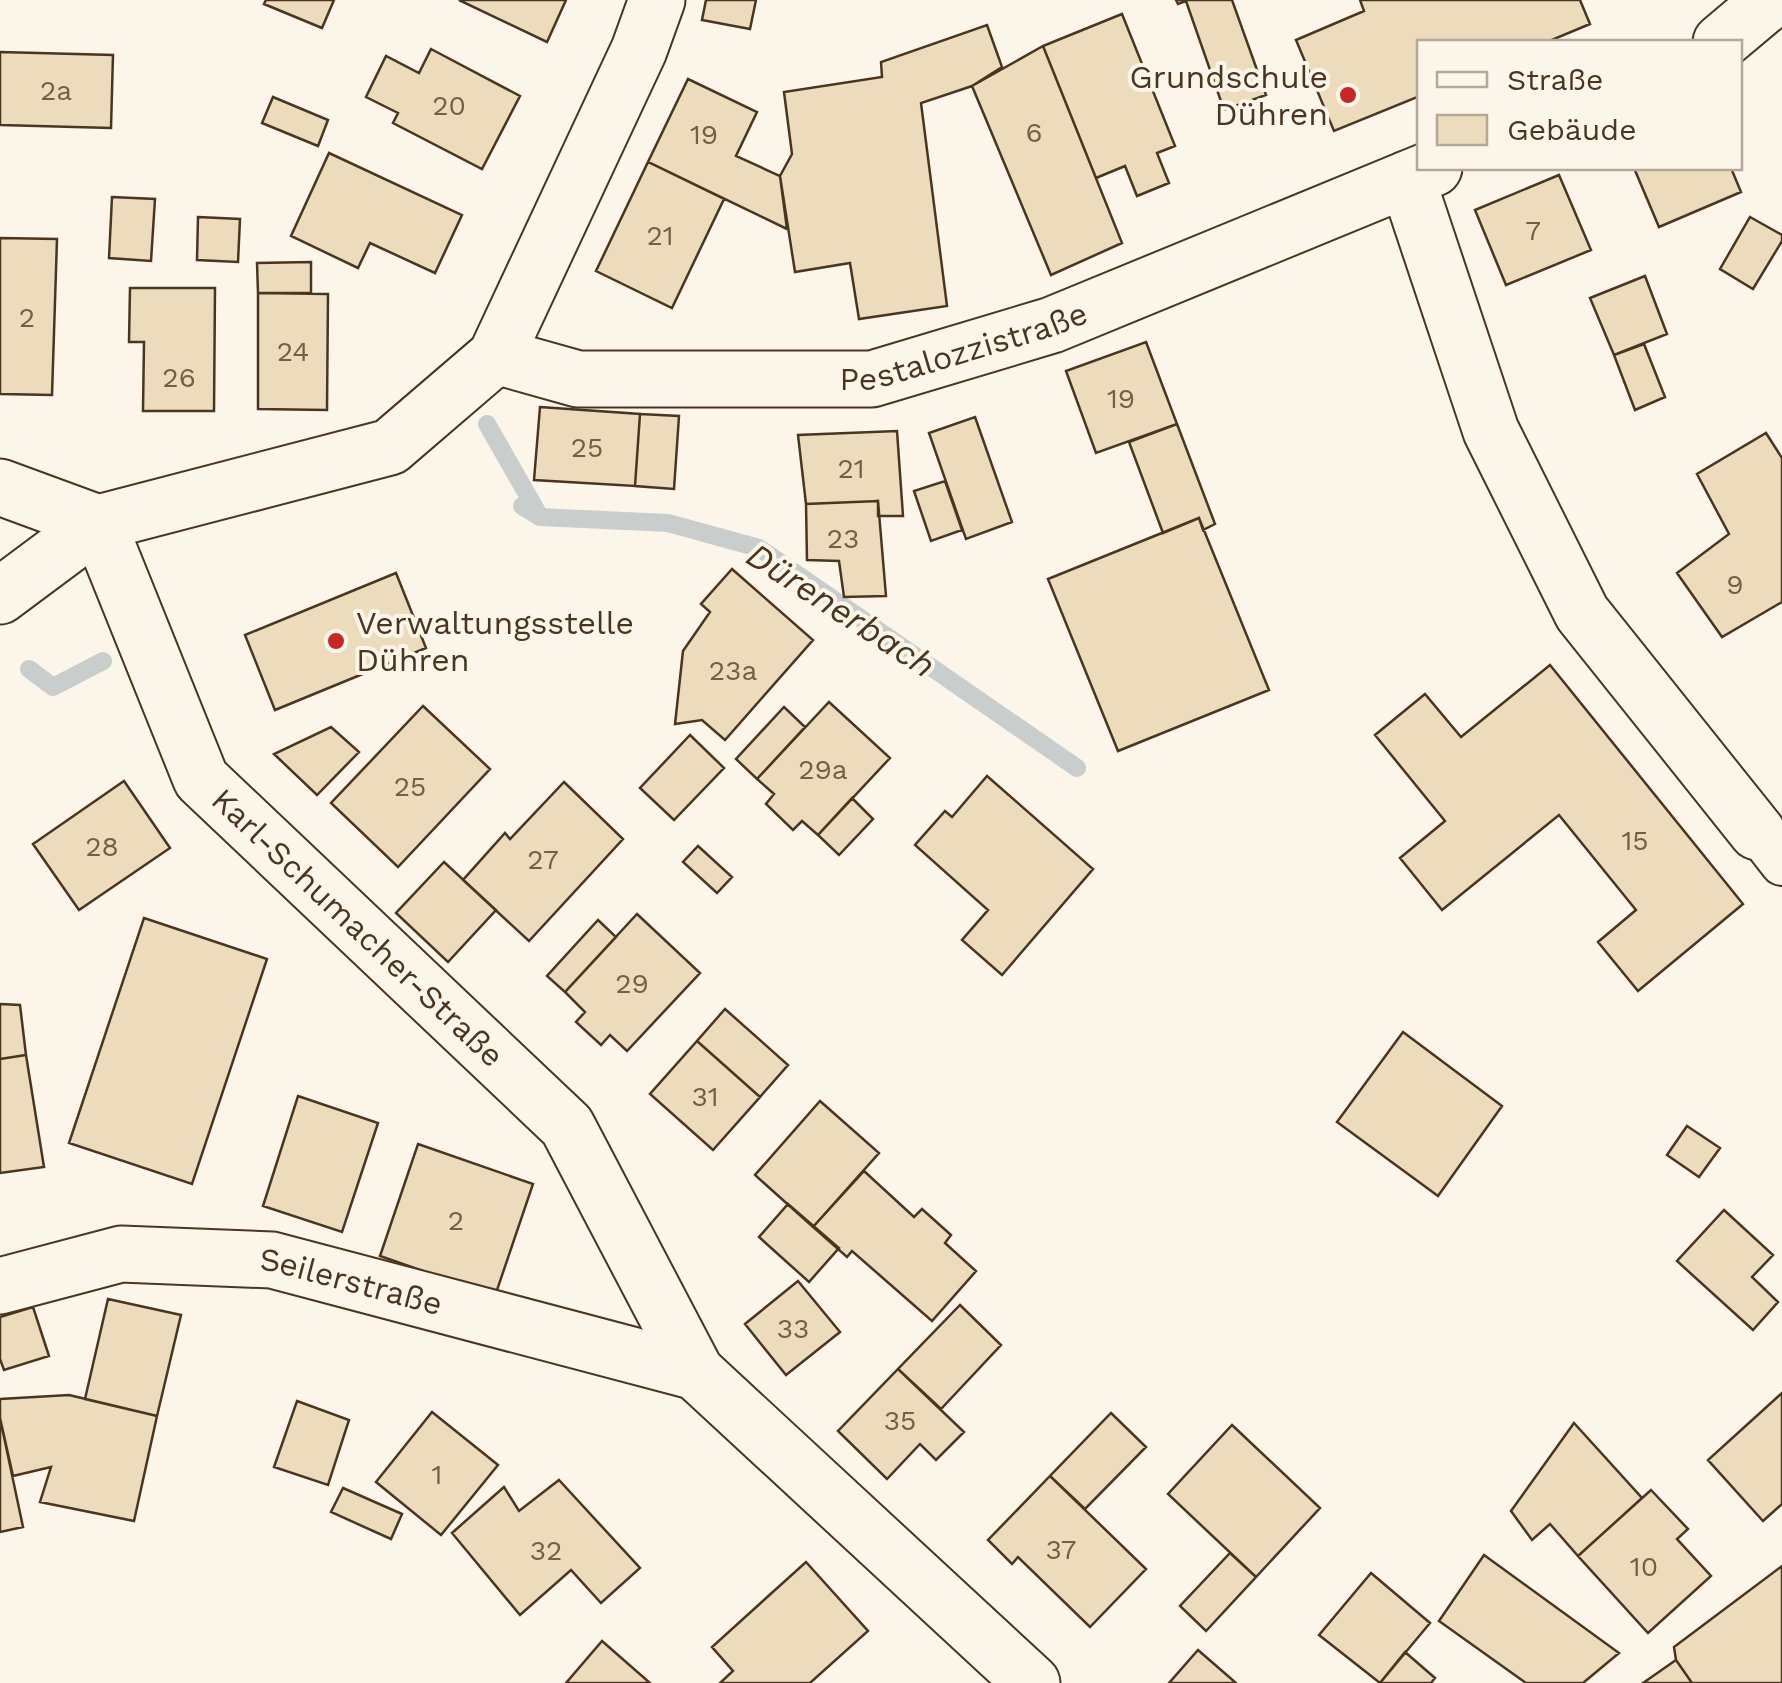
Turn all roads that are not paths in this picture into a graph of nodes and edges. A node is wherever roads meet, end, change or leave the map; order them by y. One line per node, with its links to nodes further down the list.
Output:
1 (657, 0): 5 (street)
2 (1771, 0): 3 (street)
3 (1722, 40)
4 (1420, 173): 5 (street, Pestalozzistraße); 9 (street, Pestalozzistraße)
5 (496, 356): 7 (street)
6 (0, 487): 7 (street)
7 (98, 524): 8 (street); 11 (street, Karl-Schumacher-Straße)
8 (0, 596)
9 (1769, 848)
10 (0, 1286): 11 (street, Seilerstraße)
11 (696, 1372): 12 (street, Karl-Schumacher-Straße)
12 (1032, 1683)

